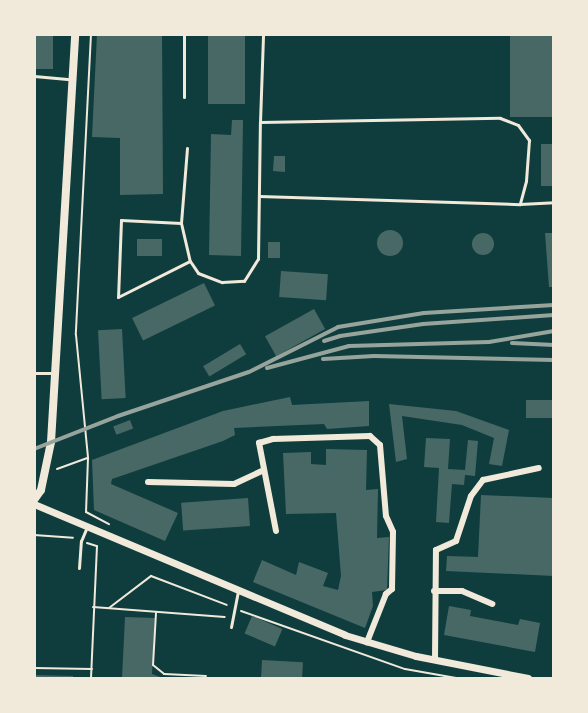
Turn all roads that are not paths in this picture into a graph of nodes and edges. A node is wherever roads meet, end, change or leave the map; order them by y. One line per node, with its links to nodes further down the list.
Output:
1 (75, 34): 5 (main road)
2 (184, 34): 6 (lane)
3 (263, 34): 7 (lane)
4 (34, 76): 5 (lane)
5 (72, 79): 15 (main road)
6 (184, 97)
7 (260, 122): 9 (lane); 11 (lane)
8 (187, 148): 12 (lane)
9 (259, 196): 11 (lane); 13 (lane)
10 (554, 202): 11 (lane)
11 (520, 204)
12 (181, 223): 13 (lane); 13 (lane)
13 (190, 261)
14 (34, 373): 15 (lane)
15 (56, 373): 19 (main road)
16 (538, 468): 24 (street)
17 (264, 470): 18 (street); 21 (street); 27 (street)
18 (148, 482)
19 (34, 502): 20 (street)
20 (88, 525): 22 (lane); 23 (street)
21 (276, 531)
22 (79, 568)
23 (239, 588): 26 (lane); 27 (street)
24 (434, 591): 25 (street); 28 (street)
25 (492, 603)
26 (231, 627)
27 (367, 642): 28 (street)
28 (435, 660): 29 (street)
29 (528, 678)

